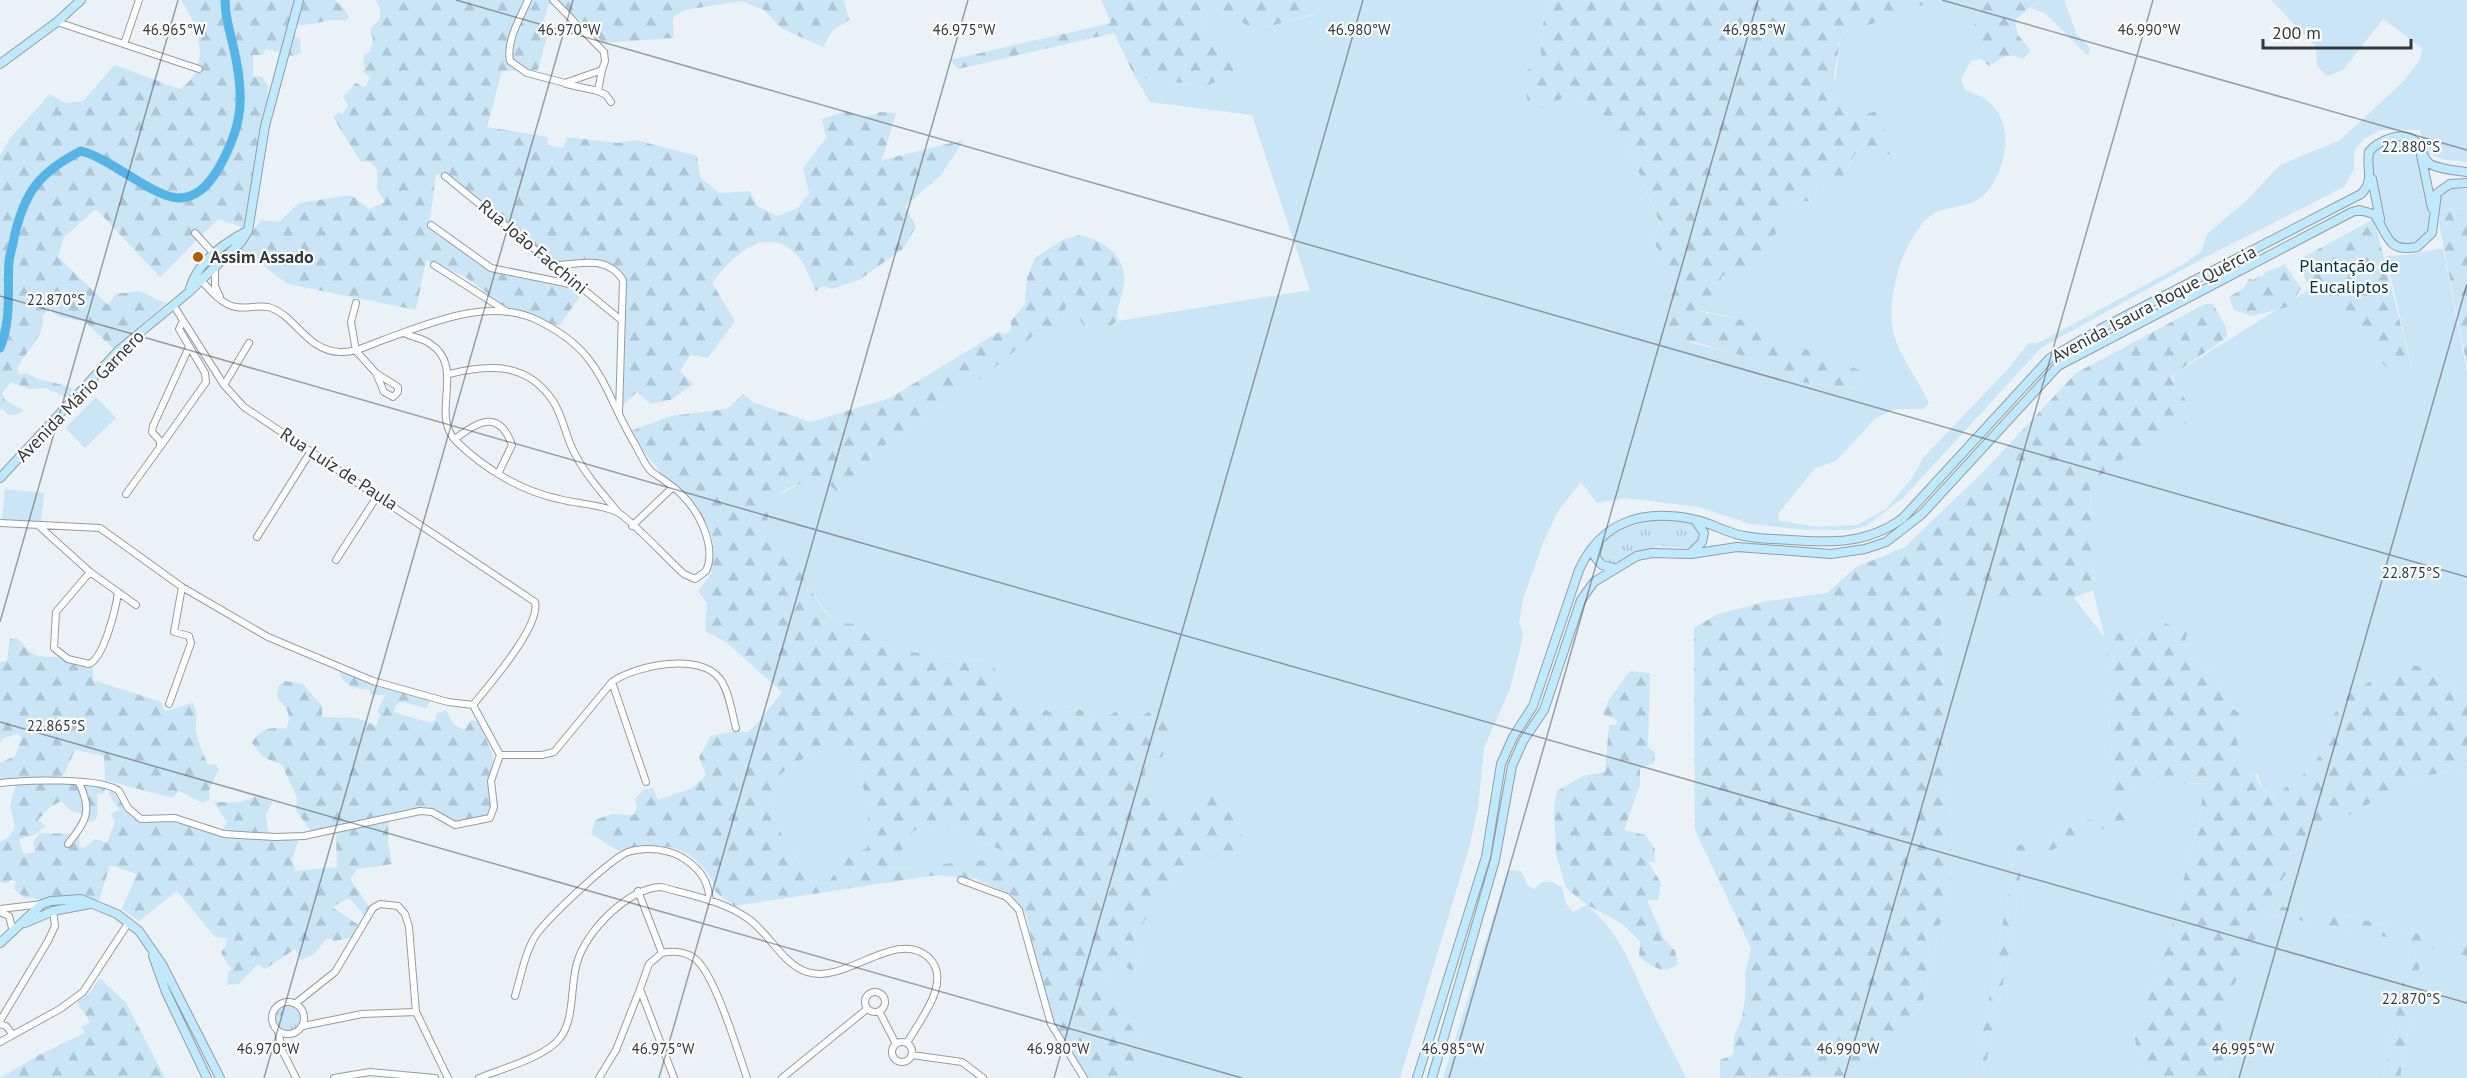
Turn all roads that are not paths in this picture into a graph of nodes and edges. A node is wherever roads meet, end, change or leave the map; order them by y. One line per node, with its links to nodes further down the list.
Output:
1 (81, 0): 6 (main road)
2 (140, 0): 7 (street)
3 (299, 0): 22 (main road)
4 (528, 0): 11 (street)
5 (553, 0): 10 (street)
6 (57, 22): 7 (street); 8 (main road)
7 (124, 44): 9 (street)
8 (0, 64)
9 (199, 69)
10 (602, 70): 11 (street); 12 (street)
11 (565, 83): 12 (street)
12 (598, 92): 13 (street)
13 (611, 102)
14 (2421, 153): 15 (main road); 17 (main road); 19 (main road)
15 (2467, 172)
16 (445, 176): 27 (street, Rua João Facchini)
17 (2371, 176): 20 (main road); 62 (main road, Avenida Isaura Roque Quércia)
18 (2467, 183): 19 (main road)
19 (2434, 217): 20 (main road)
20 (2380, 222): 70 (main road, Avenida Isaura Roque Quércia)
21 (431, 225): 31 (street)
22 (249, 231): 24 (main road, Avenida Mário Garnero); 25 (main road, Avenida Mário Garnero)
23 (195, 233): 24 (street)
24 (214, 254): 25 (main road); 30 (main road, Avenida Mário Garnero)
25 (216, 264): 30 (main road, Avenida Mário Garnero); 33 (street)
26 (572, 264): 27 (street); 29 (street); 39 (street)
27 (555, 265): 29 (street, Rua João Facchini)
28 (434, 266): 34 (street)
29 (567, 274): 31 (street); 32 (street, Rua João Facchini)
30 (199, 277): 33 (street); 36 (main road, Avenida Mário Garnero)
31 (563, 282): 32 (street)
32 (581, 286): 39 (street, Rua João Facchini)
33 (222, 300): 46 (street)
34 (492, 300): 37 (street); 38 (street)
35 (356, 303): 46 (street)
36 (174, 306): 40 (street, Rua Luíz de Paula); 57 (main road, Avenida Mário Garnero)
37 (490, 311): 38 (street); 41 (street)
38 (506, 311): 51 (street)
39 (621, 320): 49 (street)
40 (183, 321): 45 (street); 50 (street, Rua Luíz de Paula)
41 (424, 326): 42 (street); 43 (street)
42 (404, 333): 43 (street); 46 (street)
43 (428, 342): 48 (street)
44 (249, 343): 50 (street)
45 (189, 347): 54 (street); 54 (street)
46 (356, 351): 47 (street)
47 (376, 373)
48 (449, 374): 53 (street); 61 (street)
49 (620, 383): 51 (street); 52 (street)
50 (224, 385): 55 (street, Rua Luíz de Paula)
51 (606, 385): 52 (street)
52 (619, 417): 58 (street)
53 (454, 439): 56 (street); 56 (street)
54 (160, 447): 59 (street)
55 (311, 452): 60 (street, Rua Luíz de Paula); 68 (street)
56 (498, 474): 61 (street)
57 (0, 478)
58 (673, 487): 65 (street); 65 (street)
59 (126, 494)
60 (378, 495): 71 (street); 79 (street, Rua Luíz de Paula)
61 (618, 513): 65 (street)
62 (1694, 519): 67 (main road, Avenida Isaura Roque Quércia); 70 (main road)
63 (0, 523): 64 (street)
64 (39, 526): 66 (street); 69 (street)
65 (632, 526)
66 (47, 527): 69 (street); 74 (street)
67 (1602, 535): 72 (main road); 131 (main road, Avenida Isaura Roque Quércia)
68 (257, 537)
69 (51, 540): 73 (street)
70 (1691, 554): 72 (main road, Avenida Isaura Roque Quércia)
71 (336, 560)
72 (1615, 568): 132 (main road, Avenida Isaura Roque Quércia)
73 (90, 572): 75 (street); 75 (street)
74 (182, 587): 78 (street); 79 (street)
75 (118, 592): 76 (street)
76 (136, 605)
77 (612, 682): 80 (street); 81 (street); 82 (street)
78 (170, 704)
79 (473, 705): 81 (street)
80 (736, 728)
81 (500, 755): 84 (street)
82 (646, 782)
83 (0, 783): 84 (street)
84 (79, 783): 85 (street)
85 (68, 844)
86 (961, 880): 130 (street)
87 (638, 891): 89 (street); 100 (street); 117 (street)
88 (51, 901): 90 (main road); 91 (main road); 94 (main road)
89 (710, 901): 102 (street); 114 (street)
90 (42, 904): 92 (street); 94 (main road); 97 (main road)
91 (90, 904): 94 (main road); 96 (main road)
92 (12, 906): 93 (street); 95 (street)
93 (0, 910): 95 (street)
94 (49, 913): 97 (main road); 109 (street)
95 (7, 915): 97 (street)
96 (129, 922): 99 (main road); 112 (street)
97 (17, 929): 98 (main road)
98 (0, 943)
99 (151, 950): 118 (main road); 119 (main road)
100 (662, 953): 101 (street); 127 (street)
101 (640, 989): 104 (street); 105 (street)
102 (515, 996)
103 (296, 1003): 108 (street); 110 (street); 111 (street)
104 (632, 1008): 105 (street); 125 (street)
105 (646, 1008): 126 (street)
106 (867, 1009): 107 (street); 107 (street); 128 (street)
107 (879, 1011): 115 (street)
108 (416, 1012): 110 (street); 123 (street)
109 (0, 1022): 112 (street)
110 (303, 1026): 111 (street)
111 (278, 1031): 120 (street)
112 (13, 1035): 113 (street)
113 (0, 1042)
114 (907, 1043): 115 (street); 116 (street)
115 (896, 1044): 116 (street)
116 (912, 1055): 129 (street)
117 (491, 1075): 124 (street)
118 (207, 1078)
119 (220, 1078)
120 (296, 1078)
121 (334, 1078): 122 (street)
122 (435, 1078)
123 (448, 1078)
124 (479, 1078)
125 (599, 1078)
126 (674, 1078)
127 (747, 1078)
128 (782, 1078)
129 (983, 1078)
130 (1084, 1078)
131 (1417, 1078)
132 (1432, 1078)

